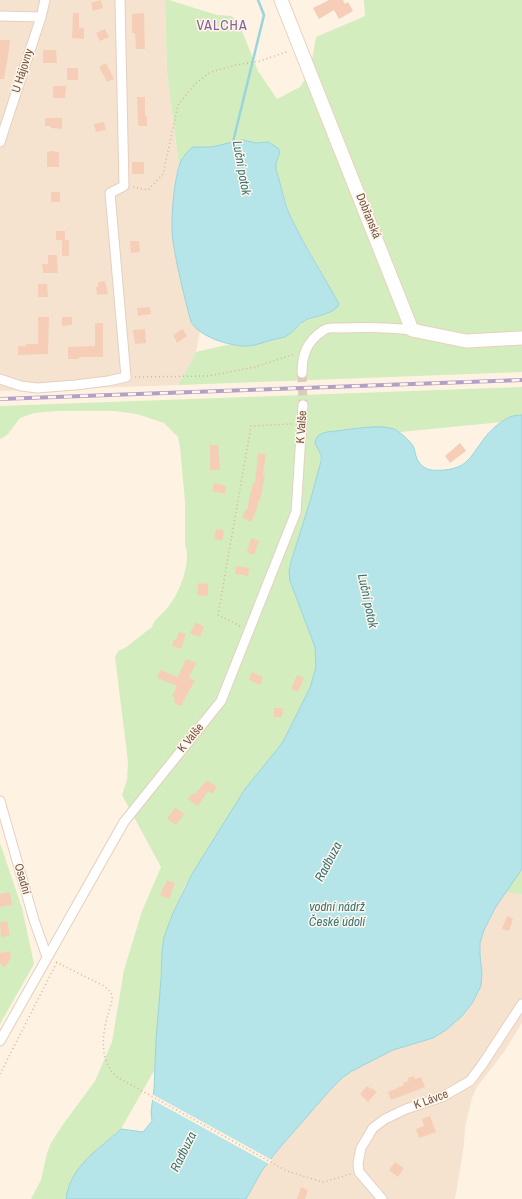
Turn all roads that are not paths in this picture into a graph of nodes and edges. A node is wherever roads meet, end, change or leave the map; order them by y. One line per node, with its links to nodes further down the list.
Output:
1 (45, 0): 5 (street, U Hájovny)
2 (120, 0): 10 (street)
3 (281, 0): 7 (street, Dobřanská)
4 (0, 16): 5 (street)
5 (41, 17): 6 (street, U Hájovny)
6 (0, 142)
7 (412, 330): 8 (street); 9 (street)
8 (522, 338)
9 (302, 373)
10 (0, 379)
11 (303, 405): 13 (street, K Valše)
12 (0, 801): 13 (street, Osadní)
13 (47, 957): 15 (street, K Valše)
14 (522, 1004): 16 (street, K Lávce)
15 (0, 1041)
16 (382, 1199)

